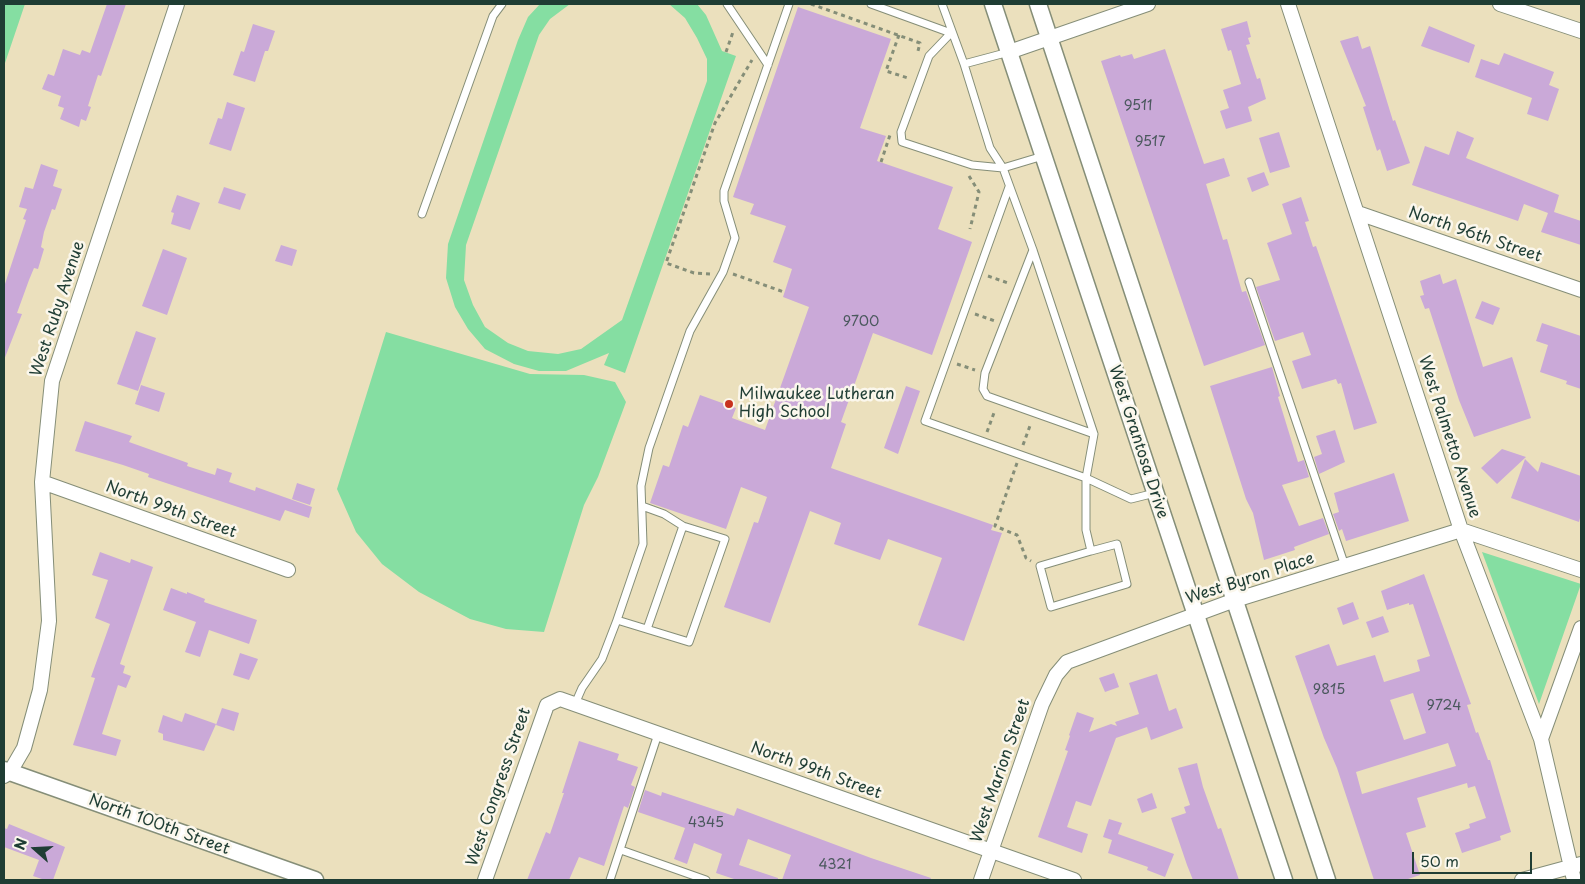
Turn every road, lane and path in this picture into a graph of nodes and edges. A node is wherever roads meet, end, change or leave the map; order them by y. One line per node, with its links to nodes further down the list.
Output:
1 (177, 4): 54 (street, West Ruby Avenue)
2 (502, 4): 36 (lane)
3 (727, 4): 13 (lane)
4 (789, 4): 23 (lane)
5 (811, 4): 16 (path)
6 (871, 4): 15 (lane)
7 (942, 4): 15 (lane)
8 (993, 4): 21 (street, West Grantosa Drive)
9 (1038, 4): 17 (street)
10 (1148, 4): 17 (street)
11 (1288, 4): 35 (street, West Palmetto Avenue)
12 (1500, 4): 14 (street)
13 (738, 18): 18 (lane); 19 (path)
14 (1581, 31)
15 (951, 33): 22 (lane); 32 (lane)
16 (899, 35): 20 (path); 25 (path)
17 (1049, 38): 21 (street); 64 (street)
18 (758, 49): 23 (lane); 39 (path)
19 (726, 52)
20 (917, 52)
21 (1009, 52): 22 (lane); 30 (street, West Grantosa Drive)
22 (964, 64): 32 (lane)
23 (768, 65): 56 (lane)
24 (911, 70): 25 (path)
25 (908, 78): 26 (path)
26 (906, 87)
27 (892, 129): 28 (path)
28 (886, 146): 29 (path); 31 (path)
29 (895, 149)
30 (1043, 156): 32 (lane); 55 (street, West Grantosa Drive)
31 (880, 162)
32 (1003, 168): 34 (lane)
33 (968, 175): 37 (path)
34 (1009, 186): 38 (lane); 40 (lane)
35 (1358, 213): 43 (street, North 96th Street); 58 (street, West Palmetto Avenue)
36 (422, 214)
37 (970, 229)
38 (1033, 250): 42 (lane); 50 (lane)
39 (675, 266)
40 (978, 273): 42 (path); 44 (lane)
41 (1249, 282): 61 (lane)
42 (1019, 286): 45 (lane)
43 (1581, 290)
44 (965, 310): 45 (path); 46 (lane)
45 (1004, 324): 47 (lane)
46 (947, 361): 47 (path); 51 (lane)
47 (985, 373): 48 (lane)
48 (999, 400): 49 (lane); 51 (path)
49 (1035, 413): 50 (lane); 52 (path)
50 (1094, 434): 53 (lane)
51 (983, 442): 52 (lane)
52 (1020, 455): 53 (lane); 60 (path)
53 (1086, 478): 55 (lane); 59 (lane)
54 (42, 482): 62 (street, North 99th Street); 74 (street, West Ruby Avenue)
55 (1154, 493): 65 (street, West Grantosa Drive)
56 (642, 506): 57 (lane); 66 (lane)
57 (683, 526): 68 (lane); 68 (lane)
58 (1461, 530): 61 (street, West Byron Place); 63 (street); 73 (street, West Palmetto Avenue)
59 (1091, 551): 60 (lane); 60 (lane)
60 (1040, 566)
61 (1346, 566): 64 (street, West Byron Place)
62 (288, 570)
63 (1581, 570)
64 (1235, 600): 65 (street, West Byron Place); 85 (street)
65 (1195, 615): 69 (street, West Byron Place); 84 (street, West Grantosa Drive)
66 (618, 620): 68 (lane); 70 (lane)
67 (1581, 628): 73 (street)
68 (647, 629)
69 (1056, 675): 76 (street, West Marion Street)
70 (575, 704): 71 (street, North 99th Street); 72 (street, North 99th Street)
71 (547, 705): 79 (street, West Congress Street)
72 (658, 734): 75 (lane); 76 (street, North 99th Street)
73 (1541, 739): 77 (street, West Palmetto Avenue)
74 (6, 773): 78 (street, North 100th Street)
75 (621, 850): 80 (lane); 81 (lane)
76 (992, 852): 82 (street, West Marion Street); 83 (street, North 99th Street)
77 (1576, 865): 86 (street); 87 (street, West Palmetto Avenue)
78 (308, 879)
79 (485, 880)
80 (610, 880)
81 (706, 880)
82 (982, 880)
83 (1074, 880)
84 (1284, 880)
85 (1327, 880)
86 (1522, 880)
87 (1574, 880)

